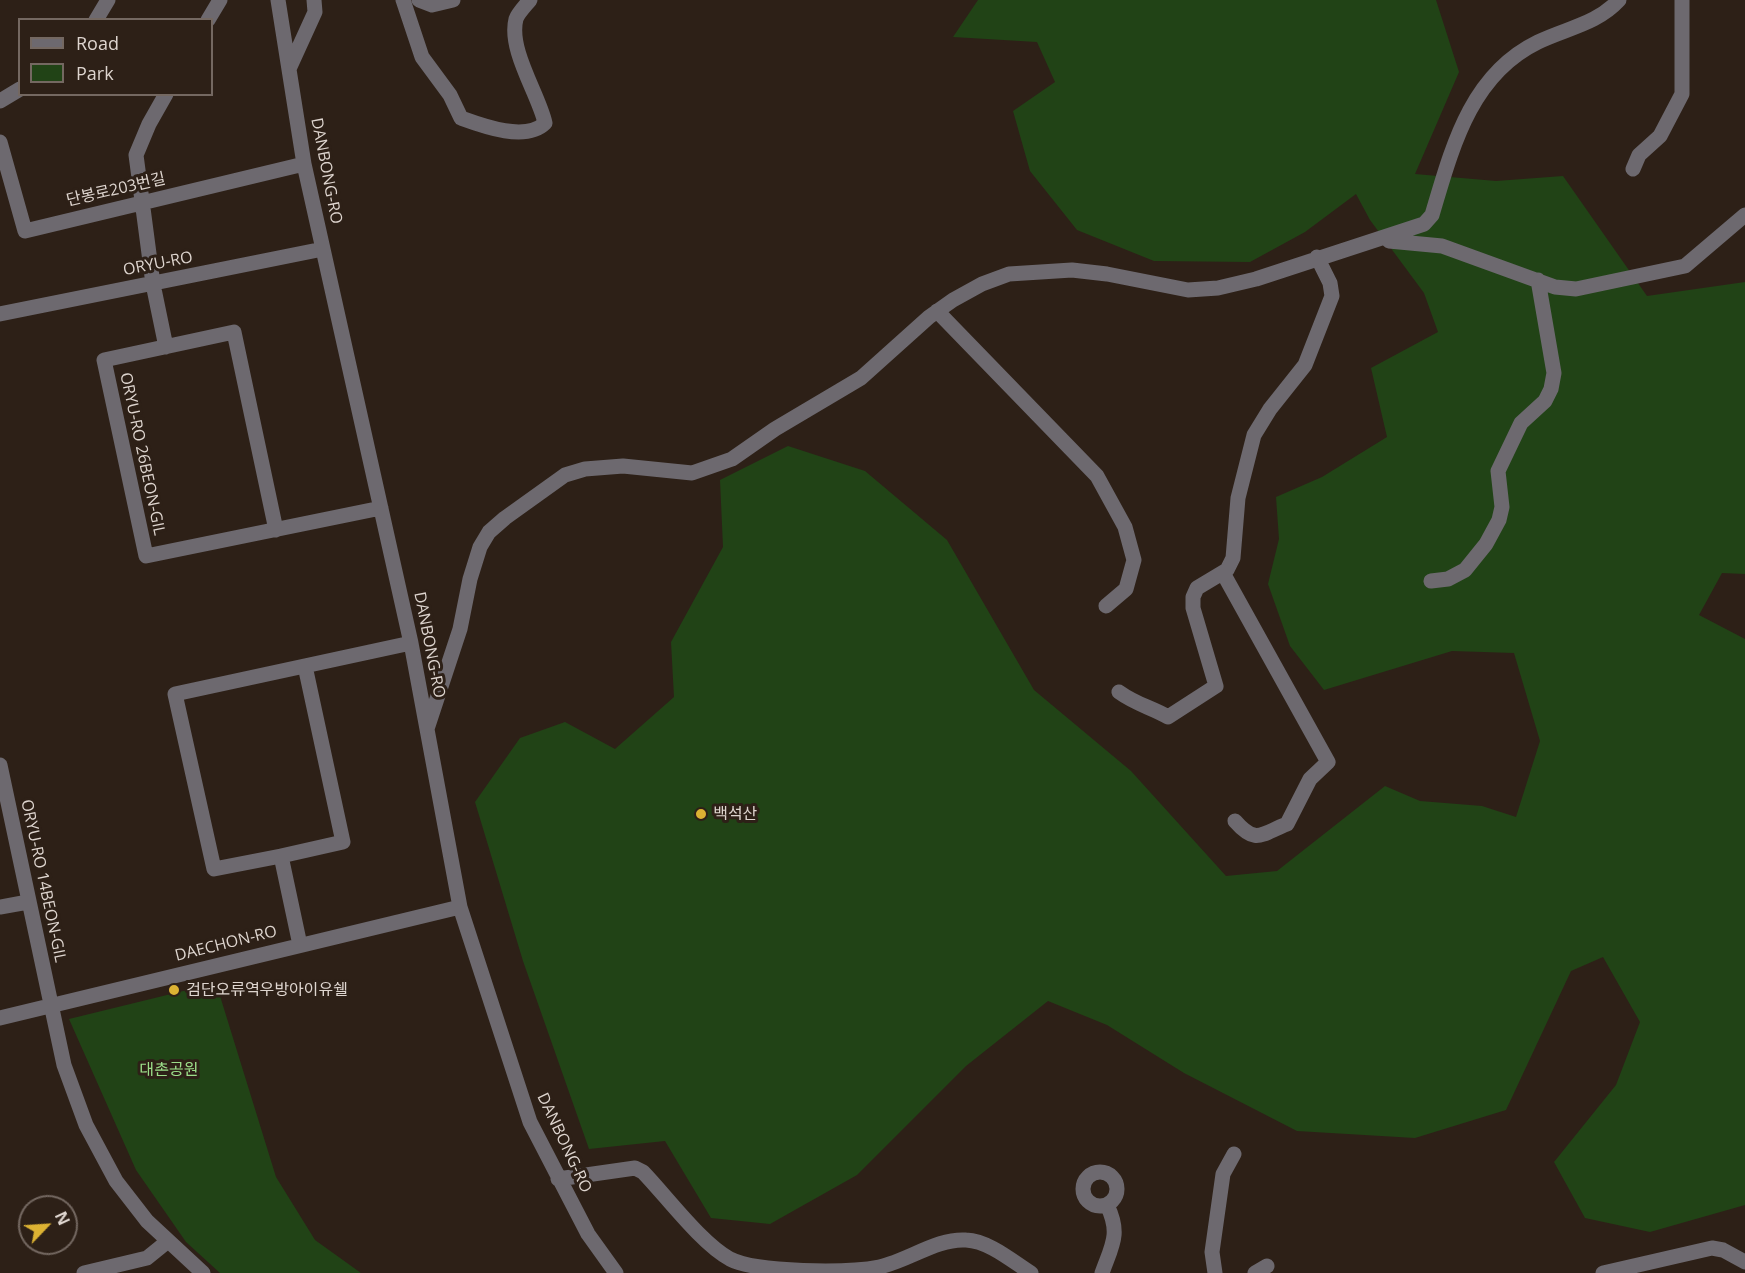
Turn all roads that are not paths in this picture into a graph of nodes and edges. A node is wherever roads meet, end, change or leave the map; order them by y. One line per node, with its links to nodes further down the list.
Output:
1 (108, 0): 11 (street)
2 (219, 0): 12 (street)
3 (278, 0): 13 (street, DANBONG-RO)
4 (315, 0): 13 (street)
5 (403, 0): 8 (street)
6 (419, 0): 7 (street)
7 (453, 0)
8 (530, 0)
9 (1619, 0): 22 (street)
10 (1682, 0): 19 (street)
11 (97, 18)
12 (209, 18)
13 (289, 69): 18 (street, DANBONG-RO)
14 (18, 90): 16 (street)
15 (165, 96): 20 (street)
16 (0, 101)
17 (0, 142): 20 (street, 단봉로203번길)
18 (304, 164): 20 (street, 단봉로203번길); 23 (street, DANBONG-RO)
19 (1633, 169)
20 (143, 203): 26 (street)
21 (1745, 215): 25 (street)
22 (1377, 241): 24 (street); 25 (street)
23 (323, 249): 26 (street, ORYU-RO); 30 (street, DANBONG-RO)
24 (1317, 257): 27 (street); 32 (street)
25 (1538, 280): 33 (street)
26 (153, 284): 28 (street, ORYU-RO); 29 (street)
27 (937, 311): 34 (street); 38 (street)
28 (0, 314)
29 (166, 347): 31 (street, ORYU-RO 26BEON-GIL); 31 (street, ORYU-RO 26BEON-GIL)
30 (381, 508): 31 (street, ORYU-RO 26BEON-GIL); 35 (street, DANBONG-RO)
31 (276, 530)
32 (1223, 573): 37 (street); 40 (street)
33 (1431, 581)
34 (1106, 606)
35 (411, 643): 36 (street); 38 (street, DANBONG-RO)
36 (305, 666): 41 (street); 41 (street)
37 (1119, 692)
38 (427, 729): 44 (street, DANBONG-RO)
39 (0, 765): 42 (street, ORYU-RO 14BEON-GIL)
40 (1235, 821)
41 (281, 856): 45 (street)
42 (28, 902): 43 (street); 46 (street, ORYU-RO 14BEON-GIL)
43 (0, 907)
44 (460, 907): 45 (street, DAECHON-RO); 49 (street, DANBONG-RO)
45 (300, 945): 46 (street, DAECHON-RO)
46 (51, 1005): 47 (street, DAECHON-RO); 51 (street, ORYU-RO 14BEON-GIL)
47 (0, 1018)
48 (1234, 1154): 60 (street)
49 (558, 1179): 54 (street); 57 (street, DANBONG-RO)
50 (1107, 1205): 59 (street)
51 (168, 1241): 55 (street); 56 (street, ORYU-RO 14BEON-GIL)
52 (1745, 1262): 61 (street)
53 (879, 1270): 54 (street); 58 (street)
54 (781, 1272)
55 (84, 1273)
56 (203, 1273)
57 (616, 1273)
58 (1031, 1273)
59 (1102, 1273)
60 (1215, 1273)
61 (1603, 1273)

